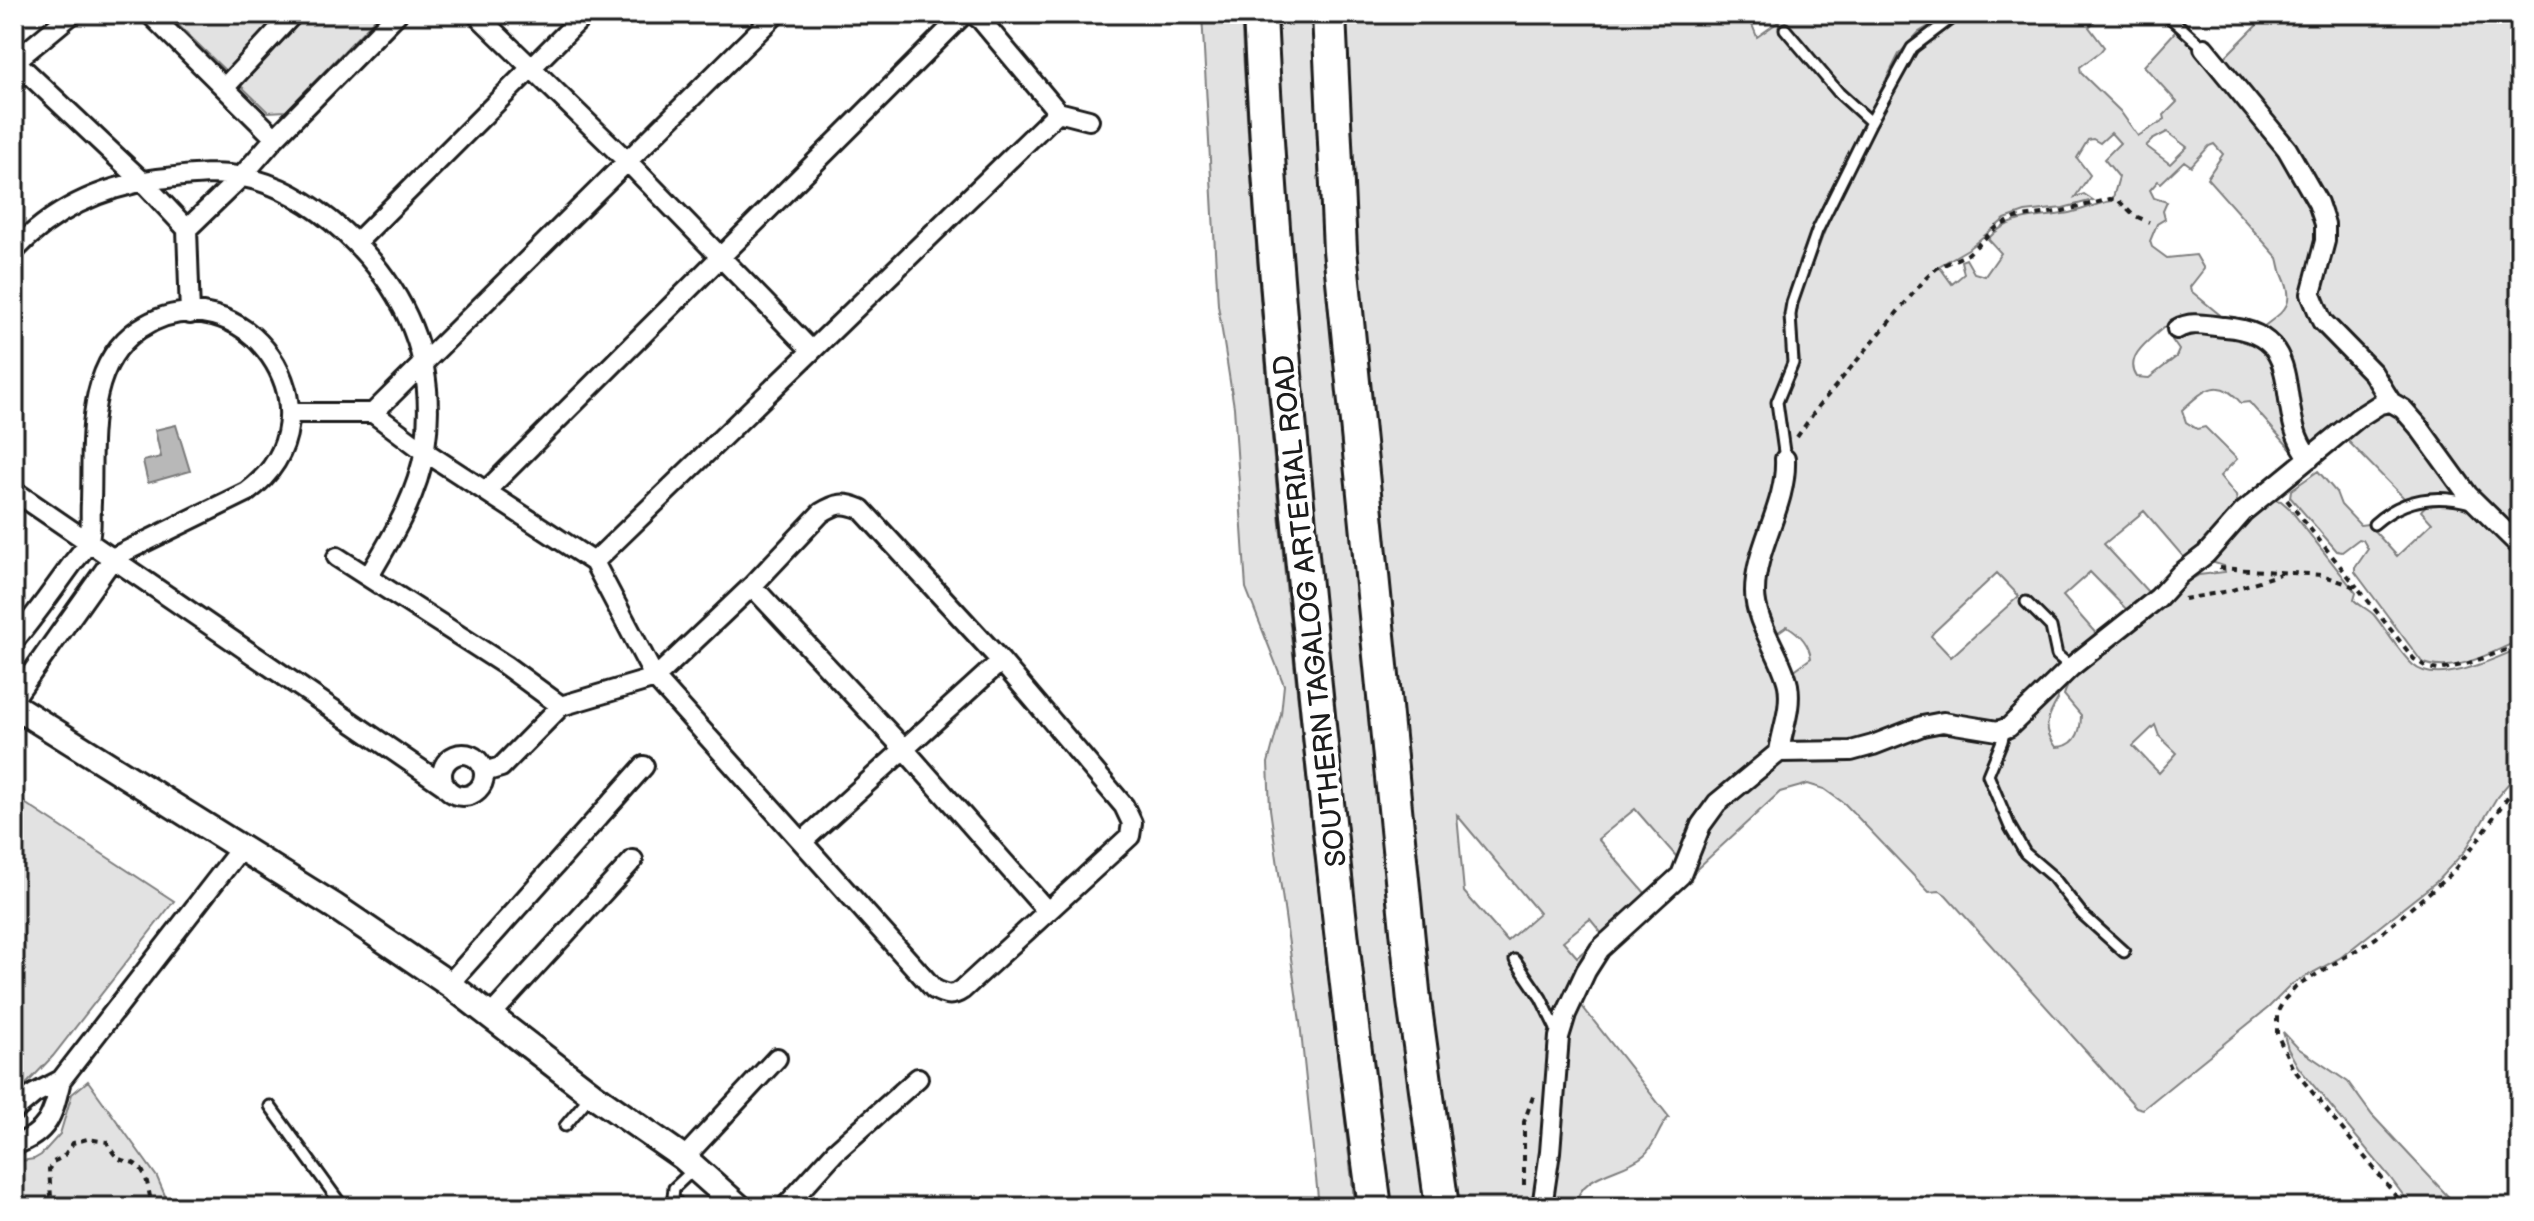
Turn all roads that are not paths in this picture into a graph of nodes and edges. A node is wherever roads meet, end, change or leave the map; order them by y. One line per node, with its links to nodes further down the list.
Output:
1 (72, 14): 16 (street)
2 (150, 14): 18 (street)
3 (397, 14): 22 (street)
4 (476, 14): 17 (street)
5 (585, 14): 17 (street)
6 (776, 14): 23 (street)
7 (964, 14): 29 (street)
8 (973, 14): 19 (street)
9 (1260, 14): 89 (highway, SOUTHERN TAGALOG ARTERIAL ROAD)
10 (1329, 14): 90 (highway)
11 (1957, 14): 21 (lane)
12 (2166, 14): 15 (lane)
13 (286, 17): 18 (street)
14 (1785, 29): 21 (lane)
15 (2204, 48): 34 (street)
16 (14, 62): 25 (street)
17 (531, 68): 23 (street); 27 (street)
18 (225, 87): 22 (street)
19 (1058, 112): 20 (street); 32 (street)
20 (1089, 120)
21 (1871, 122): 39 (lane)
22 (275, 138): 24 (street)
23 (628, 162): 29 (street); 33 (street)
24 (242, 176): 25 (street); 26 (street); 27 (street)
25 (142, 181): 26 (street); 28 (street)
26 (187, 229): 30 (street)
27 (356, 243): 33 (street)
28 (14, 251)
29 (721, 256): 32 (street); 41 (street)
30 (190, 314): 35 (street); 44 (street)
31 (2177, 329): 38 (street)
32 (811, 350): 48 (street)
33 (423, 366): 36 (street); 37 (street)
34 (2391, 402): 38 (street); 42 (street)
35 (291, 413): 36 (street); 46 (street)
36 (373, 413): 37 (street)
37 (424, 451): 41 (street); 49 (street)
38 (2310, 458): 56 (street)
39 (1785, 459): 63 (street)
40 (14, 491): 44 (street)
41 (486, 491): 48 (street)
42 (2478, 506): 43 (lane); 45 (street)
43 (2374, 524)
44 (89, 540): 46 (street); 51 (street)
45 (2520, 546)
46 (114, 557): 53 (street); 66 (street)
47 (337, 557): 49 (street)
48 (594, 562): 57 (street)
49 (369, 576): 60 (street)
50 (752, 586): 55 (street); 57 (street); 62 (street)
51 (47, 598): 53 (street); 54 (street)
52 (2026, 602): 56 (lane)
53 (73, 615): 58 (street)
54 (14, 641)
55 (1001, 661): 62 (street); 70 (street)
56 (2071, 667): 61 (street)
57 (655, 678): 60 (street); 67 (street)
58 (14, 698)
59 (14, 706): 68 (street)
60 (561, 706): 65 (street)
61 (2005, 729): 63 (street); 71 (lane)
62 (904, 749): 67 (street); 70 (street)
63 (1779, 752): 75 (street)
64 (644, 766): 73 (street)
65 (484, 772): 66 (street); 66 (street)
66 (445, 786)
67 (803, 841): 70 (street)
68 (241, 848): 73 (street); 78 (street)
69 (633, 860): 74 (street)
70 (1047, 911)
71 (2124, 952)
72 (1515, 960): 75 (lane)
73 (449, 984): 74 (street)
74 (492, 1014): 79 (street)
75 (1559, 1037): 91 (street)
76 (777, 1058): 84 (street)
77 (918, 1078): 88 (street)
78 (61, 1080): 81 (street); 83 (street)
79 (592, 1094): 82 (lane); 84 (street)
80 (270, 1106): 85 (lane)
81 (14, 1111)
82 (565, 1126)
83 (14, 1145)
84 (690, 1163): 86 (lane); 87 (street)
85 (343, 1207)
86 (680, 1207)
87 (739, 1207)
88 (785, 1207)
89 (1375, 1207)
90 (1442, 1207)
91 (1542, 1207)

